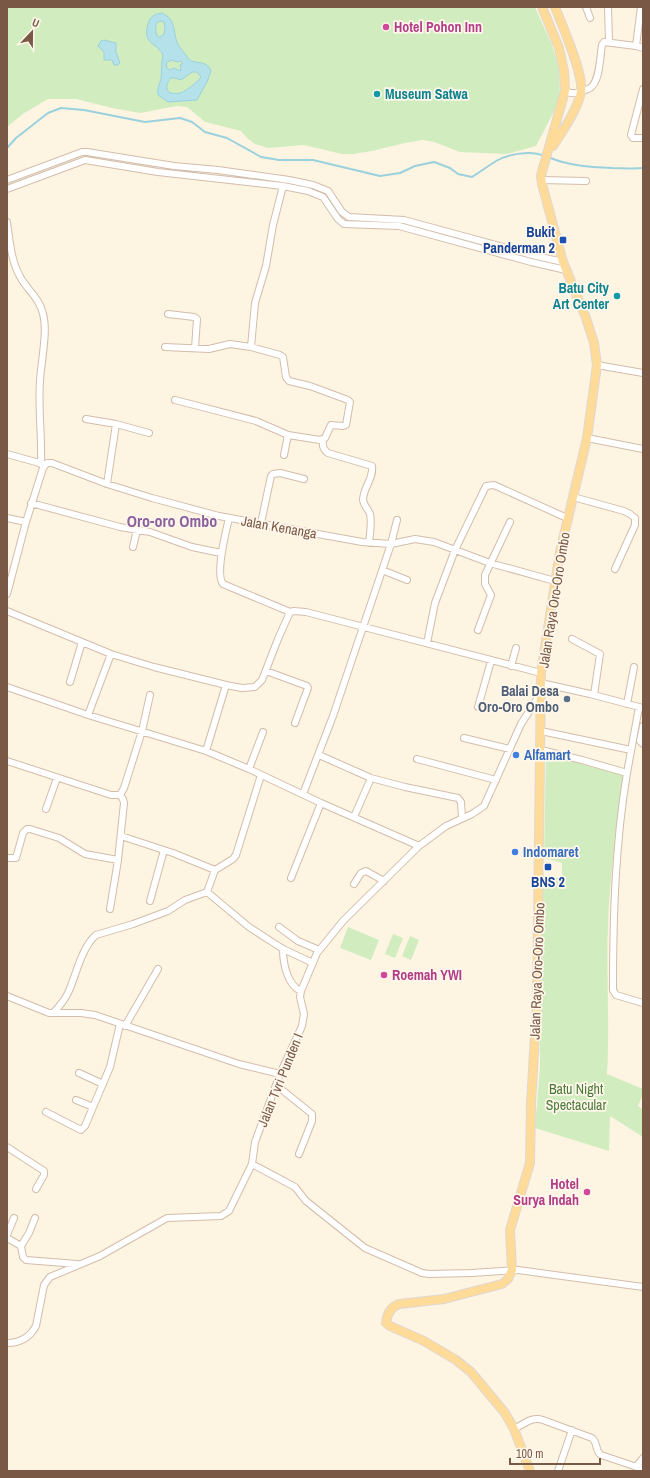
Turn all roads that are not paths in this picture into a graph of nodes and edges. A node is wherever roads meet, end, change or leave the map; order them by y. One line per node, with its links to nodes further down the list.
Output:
1 (542, 7): 11 (main road, Jalan Raya Oro-Oro Ombo)
2 (554, 7): 12 (main road)
3 (586, 7): 6 (street)
4 (608, 7): 7 (street)
5 (641, 7): 8 (street)
6 (590, 18)
7 (609, 42): 8 (street); 12 (street)
8 (636, 46): 9 (street)
9 (643, 48)
10 (643, 89): 13 (street)
11 (565, 91): 12 (street); 15 (main road, Jalan Raya Oro-Oro Ombo)
12 (581, 91): 15 (main road, Jalan Raya Oro-Oro Ombo)
13 (640, 111): 14 (street)
14 (643, 138)
15 (547, 156): 20 (main road, Jalan Raya Oro-Oro Ombo)
16 (218, 170): 17 (street); 18 (street); 19 (street)
17 (232, 173): 21 (street); 25 (street)
18 (216, 178): 21 (street); 24 (street)
19 (7, 180)
20 (541, 180): 22 (street); 28 (main road, Jalan Raya Oro-Oro Ombo)
21 (231, 181): 23 (street)
22 (586, 181)
23 (284, 186): 27 (street); 32 (street)
24 (7, 189)
25 (399, 219): 27 (street); 28 (street)
26 (7, 222): 46 (street)
27 (399, 226): 29 (street)
28 (563, 262): 29 (main road, Jalan Raya Oro-Oro Ombo)
29 (566, 270): 34 (main road, Jalan Raya Oro-Oro Ombo)
30 (168, 314): 33 (street)
31 (165, 347): 33 (street)
32 (251, 347): 33 (street); 42 (street)
33 (195, 348)
34 (597, 365): 35 (street); 41 (main road, Jalan Raya Oro-Oro Ombo)
35 (643, 373)
36 (175, 400): 40 (street)
37 (86, 419): 38 (street)
38 (116, 424): 39 (street); 48 (street)
39 (149, 432)
40 (288, 435): 42 (street); 45 (street)
41 (587, 438): 43 (street); 49 (main road, Jalan Raya Oro-Oro Ombo)
42 (323, 440): 59 (street)
43 (643, 449)
44 (7, 454): 46 (street, Jalan Kenanga)
45 (284, 455)
46 (43, 464): 48 (street, Jalan Kenanga); 50 (street)
47 (304, 479): 57 (street)
48 (107, 484): 52 (street, Jalan Kenanga)
49 (573, 497): 53 (main road, Jalan Raya Oro-Oro Ombo); 65 (street)
50 (31, 503): 55 (street); 58 (street)
51 (7, 518): 55 (street)
52 (229, 518): 57 (street, Jalan Kenanga); 63 (street)
53 (567, 518): 62 (street); 68 (main road, Jalan Raya Oro-Oro Ombo)
54 (397, 520): 60 (street)
55 (26, 522): 69 (street)
56 (510, 522): 64 (street)
57 (261, 523): 59 (street, Jalan Kenanga)
58 (137, 530): 61 (street); 63 (street)
59 (369, 542): 60 (street, Jalan Kenanga)
60 (391, 544): 62 (street, Jalan Kenanga); 66 (street)
61 (133, 548)
62 (455, 550): 64 (street, Jalan Kenanga); 76 (street)
63 (221, 553): 71 (street)
64 (490, 563): 68 (street, Jalan Kenanga); 73 (street)
65 (615, 569)
66 (382, 570): 67 (street); 72 (street)
67 (407, 580)
68 (555, 581): 83 (main road, Jalan Raya Oro-Oro Ombo)
69 (7, 594)
70 (7, 611): 75 (street)
71 (290, 612): 72 (street); 82 (street)
72 (363, 627): 76 (street); 108 (street)
73 (478, 630)
74 (572, 640): 90 (street)
75 (82, 642): 78 (street); 84 (street)
76 (427, 643): 79 (street)
77 (516, 648): 80 (street)
78 (111, 654): 86 (street); 95 (street)
79 (491, 661): 80 (street); 92 (street)
80 (511, 666): 83 (street)
81 (634, 667): 91 (street)
82 (266, 670): 86 (street); 97 (street)
83 (542, 673): 85 (main road, Jalan Raya Oro-Oro Ombo)
84 (70, 682)
85 (541, 683): 88 (main road, Jalan Raya Oro-Oro Ombo); 90 (street)
86 (226, 685): 107 (street)
87 (7, 687): 95 (street)
88 (541, 693): 94 (street, Jalan Tvri Punden I); 96 (main road, Jalan Raya Oro-Oro Ombo)
89 (150, 695): 99 (street)
90 (594, 695): 91 (street)
91 (627, 704): 93 (street)
92 (478, 707)
93 (641, 708): 106 (street)
94 (528, 712): 96 (street); 104 (street, Jalan Tvri Punden I)
95 (88, 714): 99 (street)
96 (540, 715): 100 (main road, Jalan Raya Oro-Oro Ombo)
97 (295, 723)
98 (643, 726): 103 (street)
99 (142, 731): 107 (street); 118 (street)
100 (541, 731): 105 (main road, Jalan Raya Oro-Oro Ombo); 106 (street)
101 (263, 732): 111 (street)
102 (464, 738): 104 (street)
103 (643, 744)
104 (510, 749): 116 (street, Jalan Tvri Punden I)
105 (541, 750): 112 (street); 162 (main road, Jalan Raya Oro-Oro Ombo)
106 (631, 750): 112 (street)
107 (206, 751): 111 (street)
108 (319, 755): 115 (street); 117 (street)
109 (418, 759): 116 (street)
110 (7, 761): 114 (street)
111 (249, 769): 113 (street)
112 (627, 774): 142 (street)
113 (261, 775): 117 (street); 128 (street)
114 (57, 778): 118 (street); 120 (street)
115 (371, 778): 121 (street); 122 (street)
116 (496, 780): 122 (street, Jalan Tvri Punden I)
117 (303, 794): 119 (street)
118 (120, 795): 123 (street)
119 (321, 803): 121 (street); 129 (street)
120 (46, 809)
121 (354, 817): 124 (street)
122 (462, 818): 124 (street, Jalan Tvri Punden I)
123 (121, 836): 125 (street); 127 (street)
124 (419, 846): 130 (street, Jalan Tvri Punden I)
125 (164, 850): 128 (street); 133 (street)
126 (7, 858): 127 (street)
127 (118, 860): 134 (street)
128 (215, 870): 132 (street)
129 (290, 878)
130 (384, 881): 131 (street); 137 (street, Jalan Tvri Punden I)
131 (354, 884)
132 (207, 892): 136 (street); 143 (street)
133 (150, 901)
134 (110, 909)
135 (280, 927): 137 (street)
136 (283, 949): 138 (street); 140 (street)
137 (319, 950): 138 (street, Jalan Tvri Punden I)
138 (313, 963): 140 (street, Jalan Tvri Punden I)
139 (158, 969): 144 (street)
140 (301, 991): 146 (street, Jalan Tvri Punden I)
141 (7, 996): 143 (street)
142 (643, 1003)
143 (53, 1013): 144 (street)
144 (123, 1025): 146 (street); 147 (street)
145 (79, 1073): 147 (street)
146 (280, 1074): 148 (street, Jalan Tvri Punden I)
147 (103, 1084): 150 (street)
148 (276, 1085): 153 (street); 154 (street, Jalan Tvri Punden I)
149 (76, 1100): 150 (street)
150 (93, 1107): 151 (street)
151 (46, 1112)
152 (7, 1147): 155 (street)
153 (299, 1154)
154 (252, 1164): 161 (street, Jalan Tvri Punden I); 162 (street)
155 (36, 1189)
156 (14, 1218): 158 (street)
157 (35, 1218): 160 (street)
158 (7, 1235)
159 (7, 1238): 160 (street)
160 (21, 1246): 161 (street)
161 (83, 1264): 164 (street)
162 (512, 1270): 163 (street); 165 (main road)
163 (643, 1287)
164 (7, 1343)
165 (514, 1429): 166 (street); 170 (main road)
166 (572, 1430): 168 (street); 171 (street)
167 (643, 1458): 168 (street)
168 (636, 1467): 169 (street)
169 (643, 1469)
170 (530, 1471)
171 (558, 1471)

